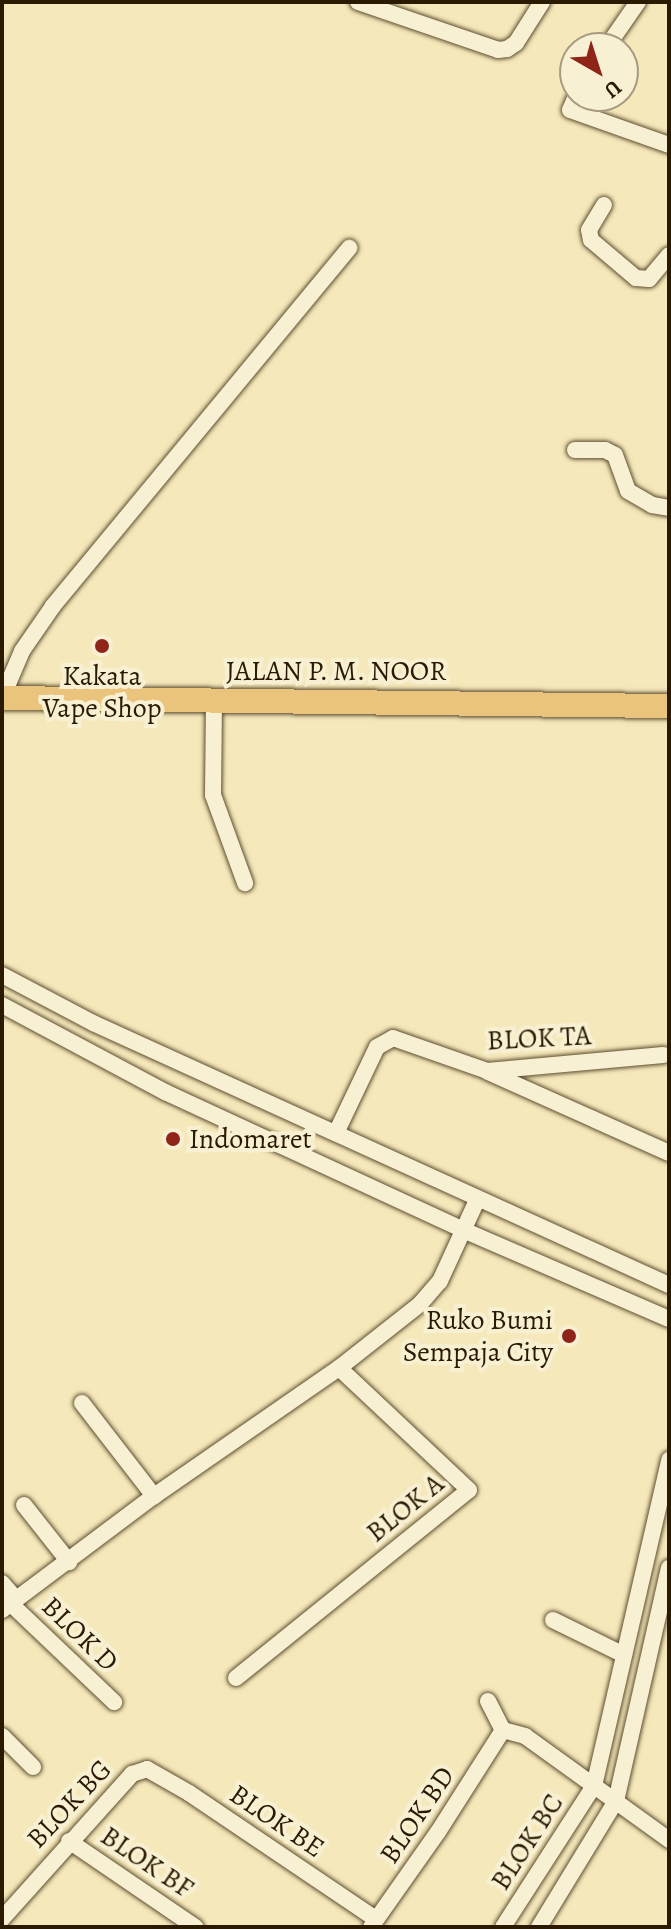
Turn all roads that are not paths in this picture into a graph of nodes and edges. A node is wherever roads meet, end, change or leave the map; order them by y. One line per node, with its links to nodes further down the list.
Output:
1 (358, 2): 2 (street)
2 (542, 2)
3 (638, 2): 4 (street)
4 (617, 32)
5 (576, 112): 6 (street)
6 (669, 145)
7 (604, 205): 9 (street)
8 (349, 248): 12 (street)
9 (669, 255)
10 (575, 450): 11 (street)
11 (669, 508)
12 (2, 698): 13 (highway, JALAN P. M. NOOR)
13 (214, 700): 14 (highway, JALAN P. M. NOOR); 15 (street)
14 (669, 706)
15 (245, 883)
16 (2, 975): 20 (street)
17 (2, 1005): 23 (street)
18 (663, 1055): 19 (street, BLOK TA)
19 (487, 1071): 20 (street, BLOK TA); 21 (street)
20 (336, 1133): 22 (street)
21 (669, 1153)
22 (477, 1200): 23 (street); 24 (street)
23 (461, 1229): 25 (street); 26 (street)
24 (669, 1285)
25 (669, 1319)
26 (339, 1368): 29 (street); 37 (street, BLOK A)
27 (82, 1403): 29 (street)
28 (669, 1460): 36 (street, BLOK BC)
29 (154, 1496): 31 (street)
30 (24, 1505): 31 (street)
31 (69, 1562): 34 (street)
32 (669, 1568): 45 (street)
33 (2, 1583): 34 (street, BLOK D)
34 (10, 1604): 39 (street, BLOK D)
35 (553, 1620): 36 (street)
36 (624, 1655): 44 (street, BLOK BC)
37 (236, 1678)
38 (488, 1701): 40 (street)
39 (114, 1702)
40 (503, 1730): 44 (street); 49 (street, BLOK BD)
41 (2, 1736): 42 (street)
42 (33, 1767)
43 (147, 1769): 47 (street, BLOK BG); 49 (street, BLOK BE)
44 (594, 1786): 45 (street); 52 (street, BLOK BC)
45 (616, 1801): 46 (street); 53 (street)
46 (669, 1840)
47 (69, 1841): 48 (street, BLOK BG); 51 (street, BLOK BF)
48 (2, 1920): 50 (street)
49 (374, 1923)
50 (11, 1927)
51 (195, 1927)
52 (503, 1927)
53 (539, 1927)

